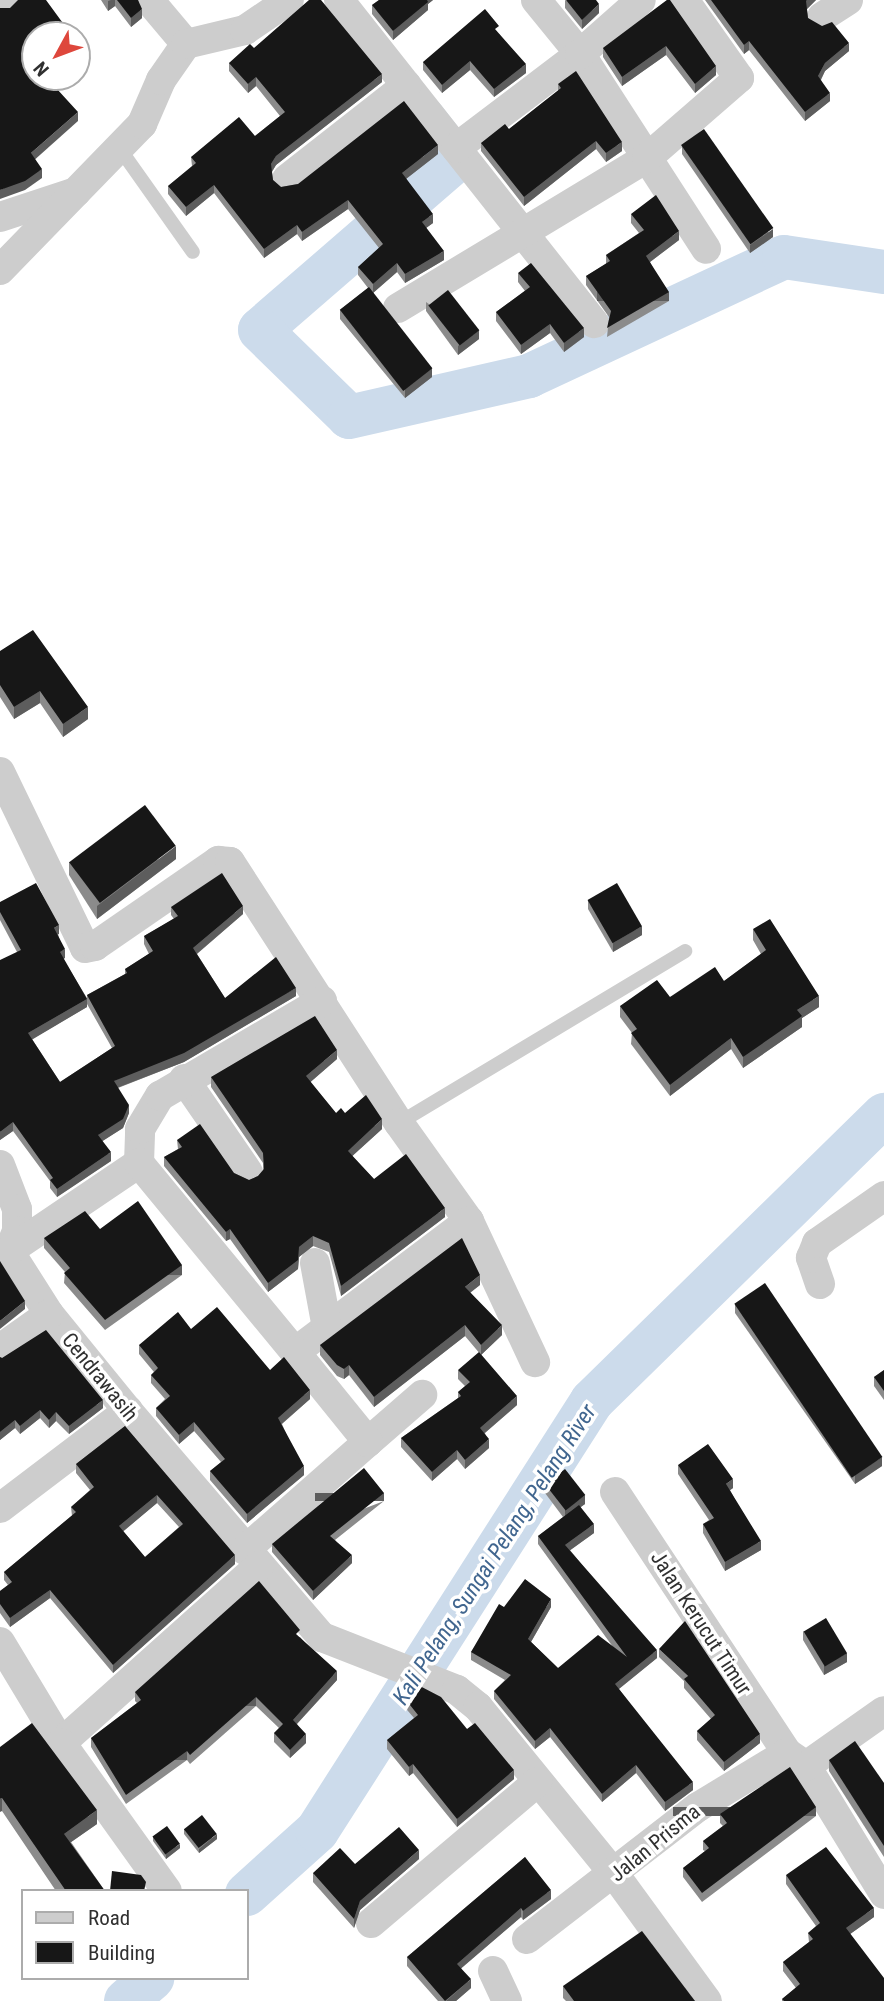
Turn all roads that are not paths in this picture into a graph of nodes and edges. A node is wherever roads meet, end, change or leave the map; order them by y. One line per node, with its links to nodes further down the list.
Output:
1 (149, 0): 9 (street)
2 (289, 0): 9 (street)
3 (339, 0): 11 (street)
4 (536, 0): 10 (street)
5 (640, 0): 10 (street)
6 (684, 0): 14 (street)
7 (848, 0): 8 (street)
8 (822, 17)
9 (186, 44): 13 (street)
10 (580, 54): 12 (street); 14 (street)
11 (407, 85): 12 (street); 15 (street)
12 (456, 148): 18 (street)
13 (120, 149): 16 (street); 20 (lane)
14 (647, 158): 18 (street); 19 (street)
15 (287, 179)
16 (76, 192): 17 (street); 21 (street)
17 (0, 217)
18 (519, 233): 22 (street); 23 (street)
19 (706, 249)
20 (193, 253)
21 (0, 270)
22 (398, 308)
23 (594, 323)
24 (0, 772): 26 (street)
25 (685, 951): 28 (lane)
26 (322, 1001): 27 (street); 28 (street)
27 (184, 1079): 29 (street); 31 (street)
28 (399, 1123): 33 (street)
29 (139, 1163): 34 (street); 40 (street)
30 (0, 1165): 34 (street)
31 (248, 1172)
32 (884, 1196): 36 (street)
33 (469, 1221): 38 (street); 41 (street)
34 (5, 1254): 37 (street, Cendrawasih)
35 (316, 1263): 38 (street)
36 (820, 1284)
37 (49, 1314): 39 (street); 43 (street, Cendrawasih)
38 (327, 1328): 40 (street)
39 (0, 1349)
40 (295, 1353): 44 (street)
41 (535, 1362)
42 (422, 1395): 44 (street)
43 (128, 1411): 46 (street); 47 (street, Cendrawasih)
44 (368, 1442): 47 (street)
45 (615, 1492): 51 (street, Jalan Kerucut Timur)
46 (0, 1508)
47 (252, 1558): 50 (street); 52 (street, Cendrawasih)
48 (0, 1642): 50 (street)
49 (873, 1719): 51 (street, Jalan Prisma)
50 (61, 1743): 54 (street)
51 (796, 1760): 53 (street, Jalan Prisma); 55 (street, Jalan Kerucut Timur)
52 (537, 1782): 53 (street); 56 (street)
53 (615, 1875): 57 (street, Jalan Prisma); 60 (street)
54 (166, 1889)
55 (884, 1894)
56 (371, 1923)
57 (527, 1940)
58 (492, 1972): 59 (street)
59 (507, 2001)
60 (707, 2001)

